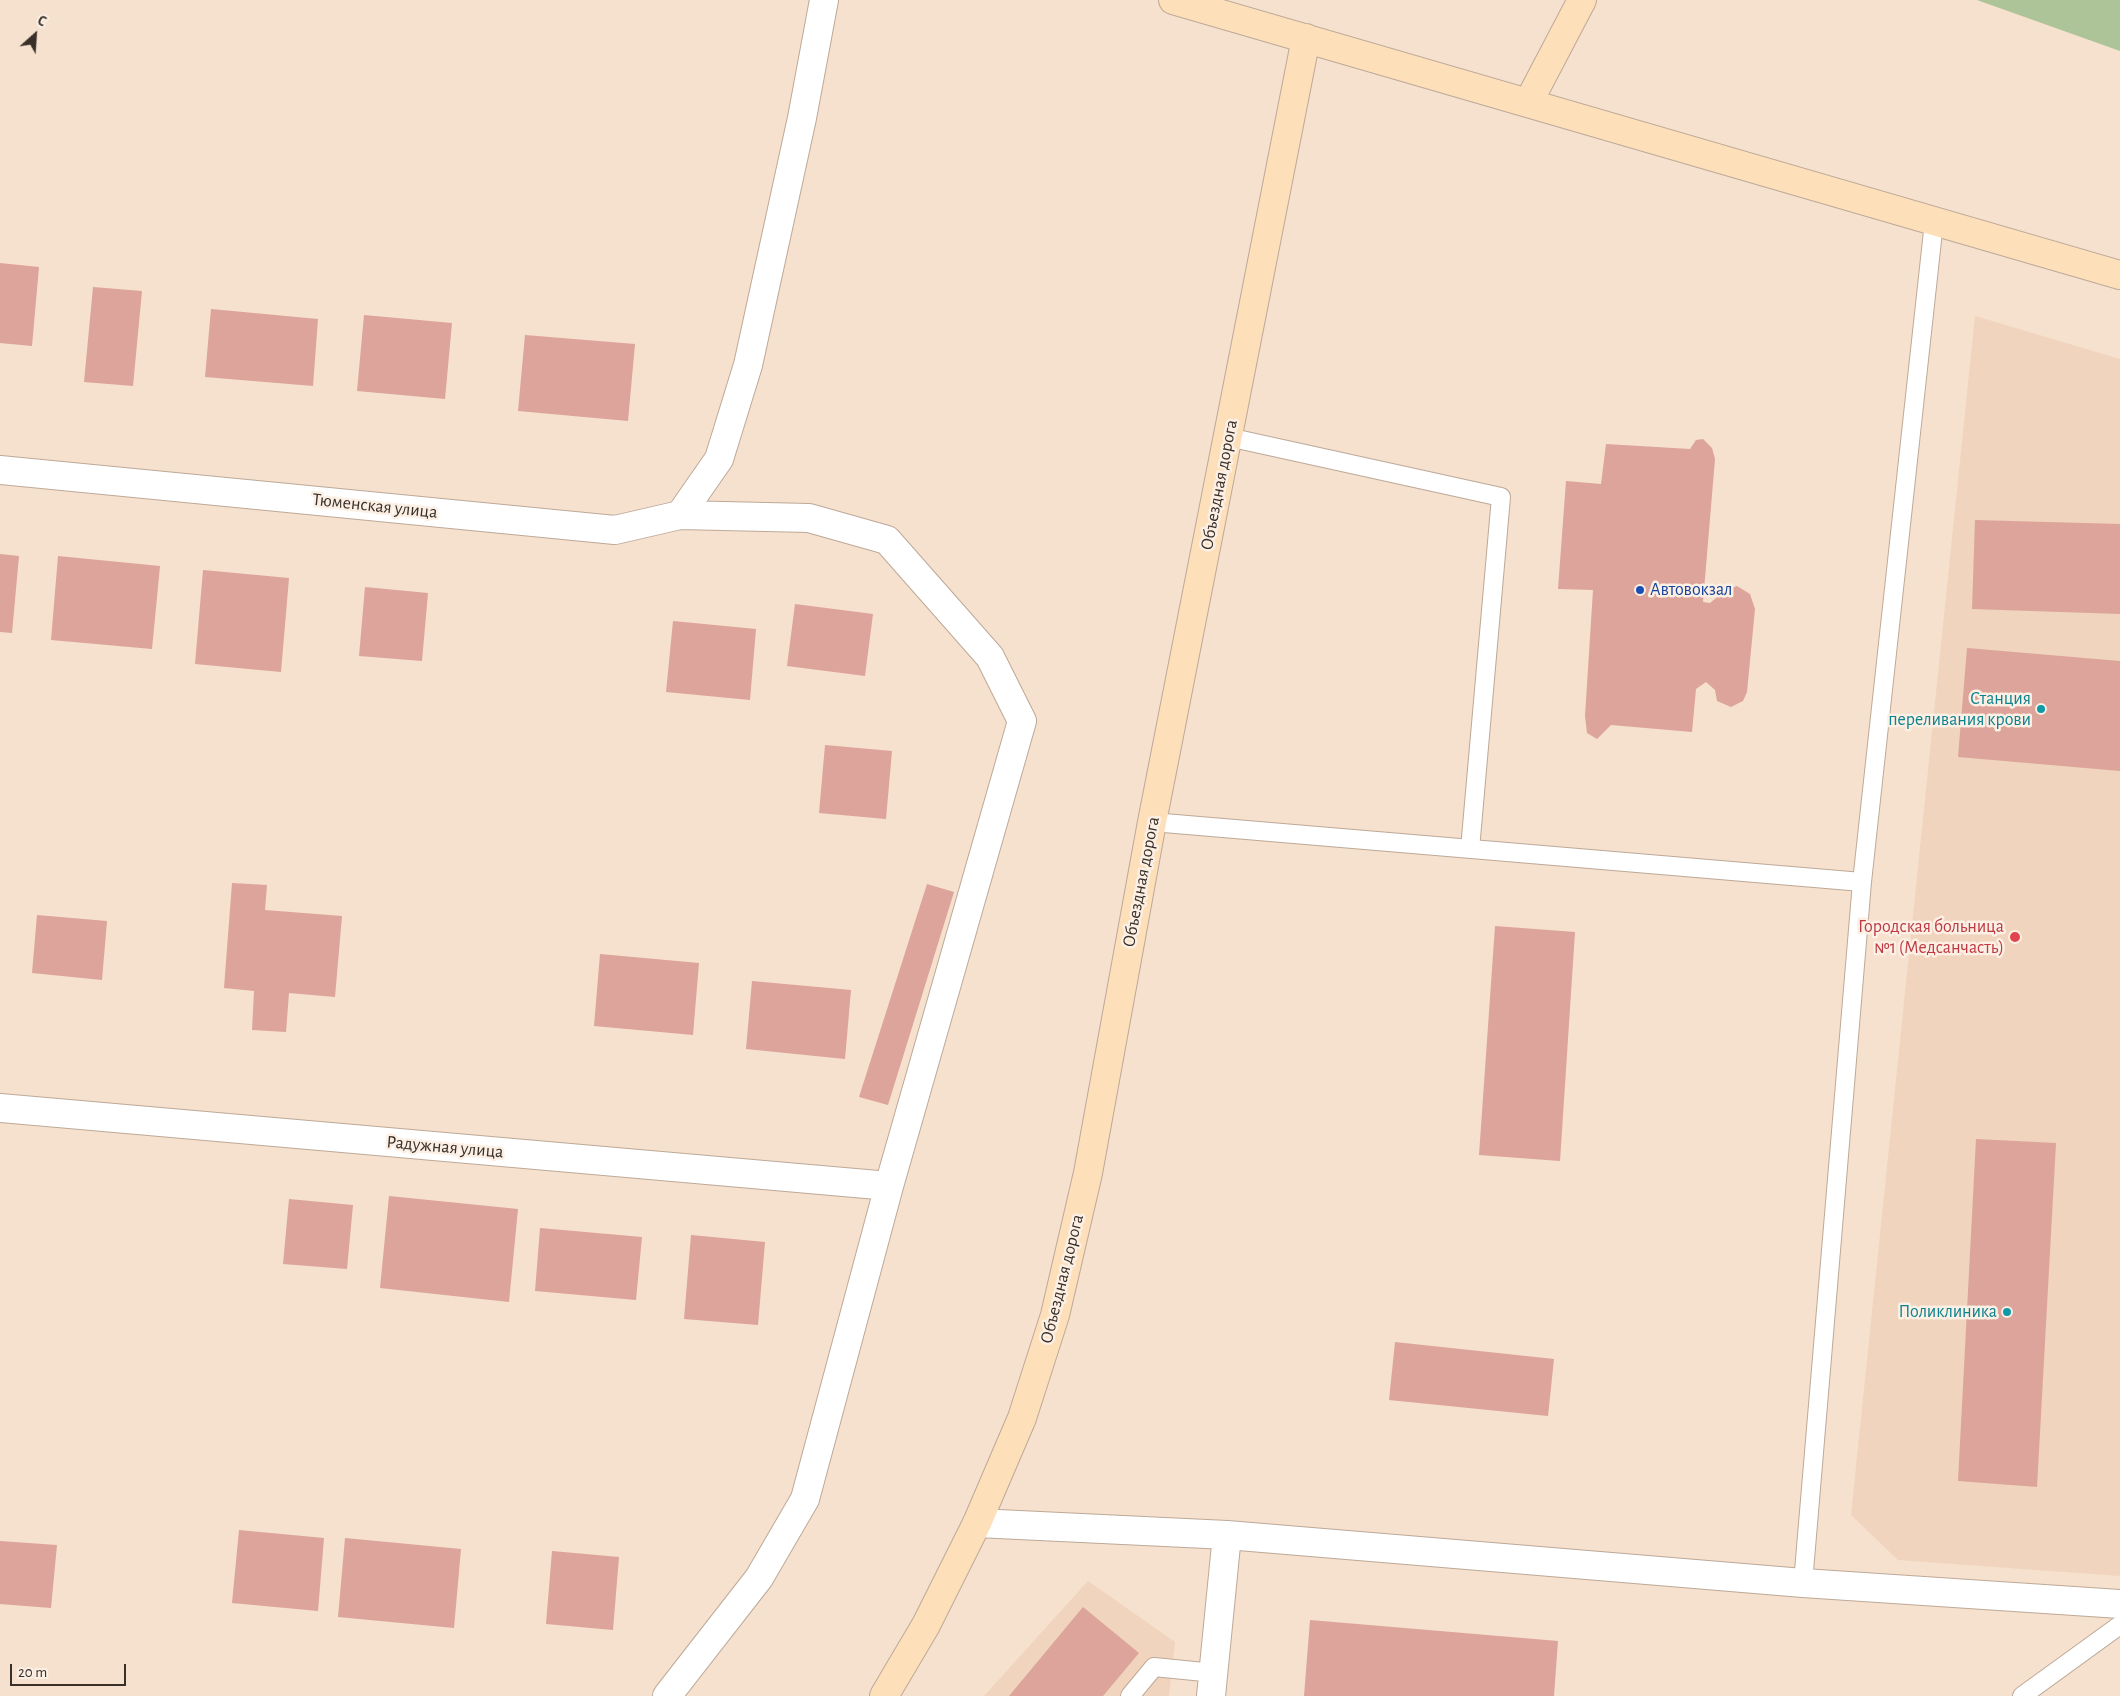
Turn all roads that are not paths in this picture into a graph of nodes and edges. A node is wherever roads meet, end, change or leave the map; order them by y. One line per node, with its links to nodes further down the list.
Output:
1 (824, 0): 11 (street)
2 (1173, 0): 4 (main road)
3 (1582, 0): 6 (main road)
4 (1224, 7): 5 (main road)
5 (1306, 38): 6 (main road); 9 (main road, Объездная дорога)
6 (1528, 103): 7 (main road)
7 (1934, 222): 8 (main road); 14 (lane)
8 (2120, 276)
9 (1228, 437): 12 (main road, Объездная дорога); 13 (lane)
10 (0, 470): 11 (street, Тюменская улица)
11 (680, 515): 16 (street, Тюменская улица)
12 (1152, 822): 13 (lane); 17 (main road, Объездная дорога)
13 (1470, 849): 14 (lane)
14 (1862, 882): 19 (lane)
15 (0, 1108): 16 (street, Радужная улица)
16 (889, 1186): 23 (street, Тюменская улица)
17 (977, 1524): 18 (street); 24 (main road, Объездная дорога)
18 (1227, 1535): 19 (street); 22 (street)
19 (1803, 1583): 20 (street)
20 (2120, 1604)
21 (2120, 1625): 26 (lane)
22 (1212, 1684): 25 (lane)
23 (667, 1696)
24 (884, 1696)
25 (1130, 1696)
26 (2022, 1696)

